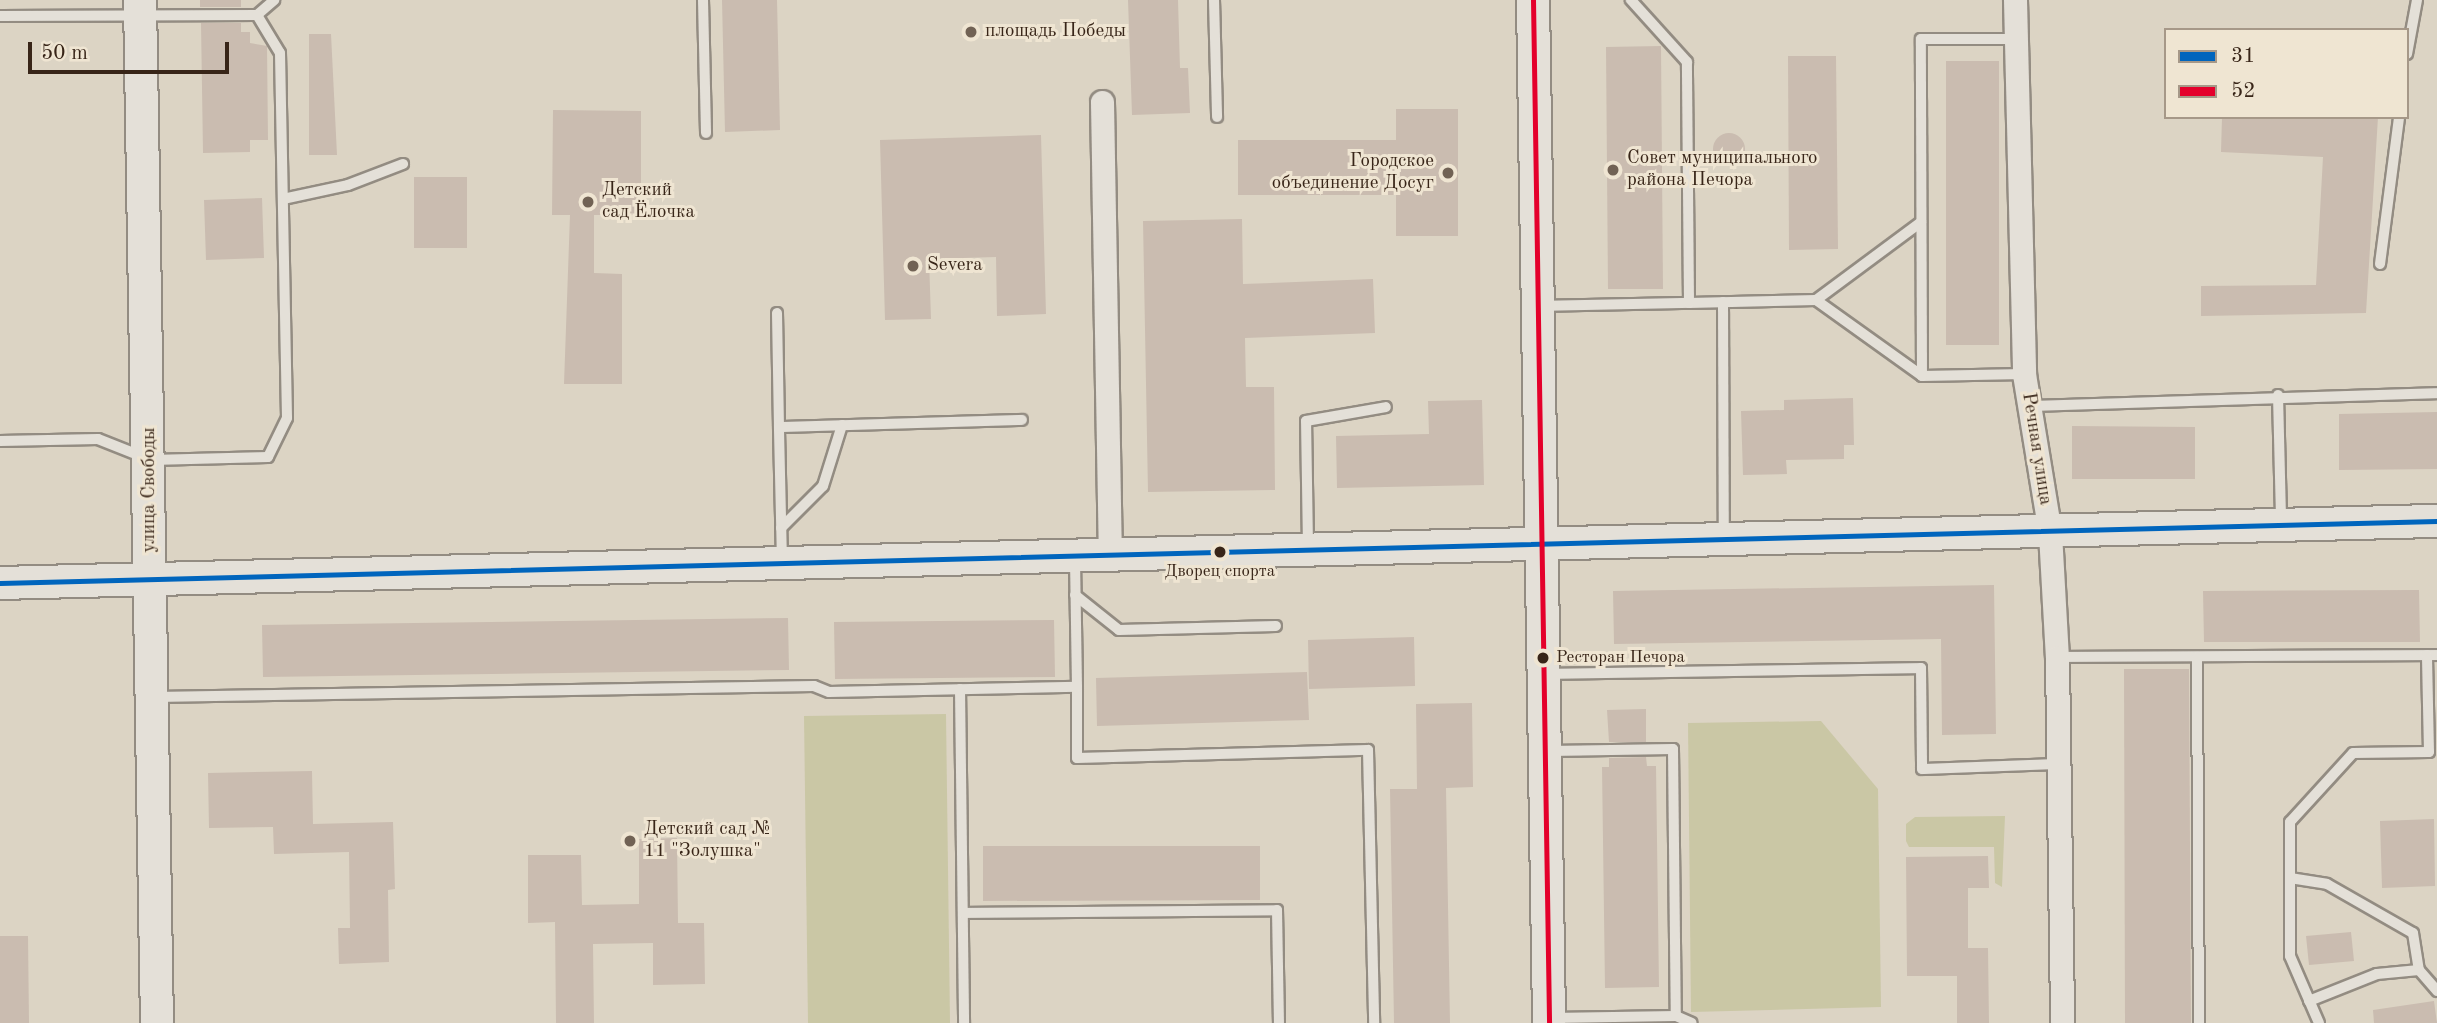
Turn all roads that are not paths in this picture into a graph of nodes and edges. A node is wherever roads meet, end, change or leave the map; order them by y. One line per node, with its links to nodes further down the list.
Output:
1 (274, 0): 10 (lane)
2 (703, 0): 16 (lane)
3 (1214, 0): 14 (lane)
4 (1533, 0): 24 (main road)
5 (1631, 0): 22 (lane)
6 (2015, 0): 11 (street, Речная улица)
7 (2417, 0): 12 (lane)
8 (140, 8): 9 (lane); 10 (lane); 36 (main road, улица Свободы)
9 (0, 16)
10 (257, 16): 18 (lane)
11 (2015, 39): 19 (lane); 26 (street, Речная улица)
12 (2409, 43)
13 (1102, 102): 44 (street)
14 (1217, 117)
15 (2399, 119): 20 (lane)
16 (706, 133)
17 (403, 164): 18 (lane)
18 (283, 199): 36 (lane)
19 (1921, 222): 21 (lane); 27 (lane)
20 (2380, 264)
21 (1816, 300): 23 (lane); 27 (lane)
22 (1689, 303): 23 (lane); 24 (lane)
23 (1723, 303): 41 (lane)
24 (1538, 306): 42 (main road)
25 (777, 313): 34 (lane)
26 (2024, 374): 27 (lane); 30 (street, Речная улица)
27 (1922, 376)
28 (2437, 393): 29 (lane)
29 (2278, 395): 30 (lane); 38 (lane)
30 (2029, 406): 40 (street, Речная улица)
31 (1386, 407): 43 (lane)
32 (1023, 420): 33 (lane)
33 (842, 425): 34 (lane); 39 (lane)
34 (779, 427): 39 (lane)
35 (0, 441): 36 (lane)
36 (150, 460): 47 (main road, улица Свободы)
37 (2437, 521): 38 (main road)
38 (2282, 526): 40 (main road)
39 (781, 528): 46 (lane)
40 (2050, 533): 41 (main road); 52 (street, Речная улица)
41 (1724, 542): 42 (main road)
42 (1542, 546): 43 (main road); 54 (main road)
43 (1308, 552): 44 (main road)
44 (1110, 557): 45 (main road)
45 (1075, 558): 46 (main road); 49 (lane)
46 (782, 565): 47 (main road)
47 (151, 579): 48 (main road); 57 (main road, улица Свободы)
48 (0, 583)
49 (1076, 595): 50 (lane); 55 (lane)
50 (1276, 626)
51 (2432, 655): 53 (lane); 60 (lane)
52 (2057, 657): 53 (lane); 59 (street, Речная улица)
53 (2197, 657): 73 (lane)
54 (1544, 674): 58 (main road); 59 (lane)
55 (1077, 687): 56 (lane); 70 (lane)
56 (960, 689): 57 (lane); 61 (lane)
57 (152, 697): 67 (main road, улица Свободы)
58 (1545, 751): 65 (lane); 66 (main road)
59 (2058, 764): 72 (street, Речная улица)
60 (2290, 878): 62 (lane); 64 (lane)
61 (963, 913): 68 (lane); 69 (lane)
62 (2419, 970): 63 (lane); 64 (lane)
63 (2437, 991)
64 (2309, 1001): 74 (lane)
65 (1676, 1016): 66 (lane); 71 (lane)
66 (1549, 1021)
67 (157, 1023)
68 (964, 1023)
69 (1279, 1023)
70 (1374, 1023)
71 (1692, 1023)
72 (2062, 1023)
73 (2199, 1023)
74 (2319, 1023)

